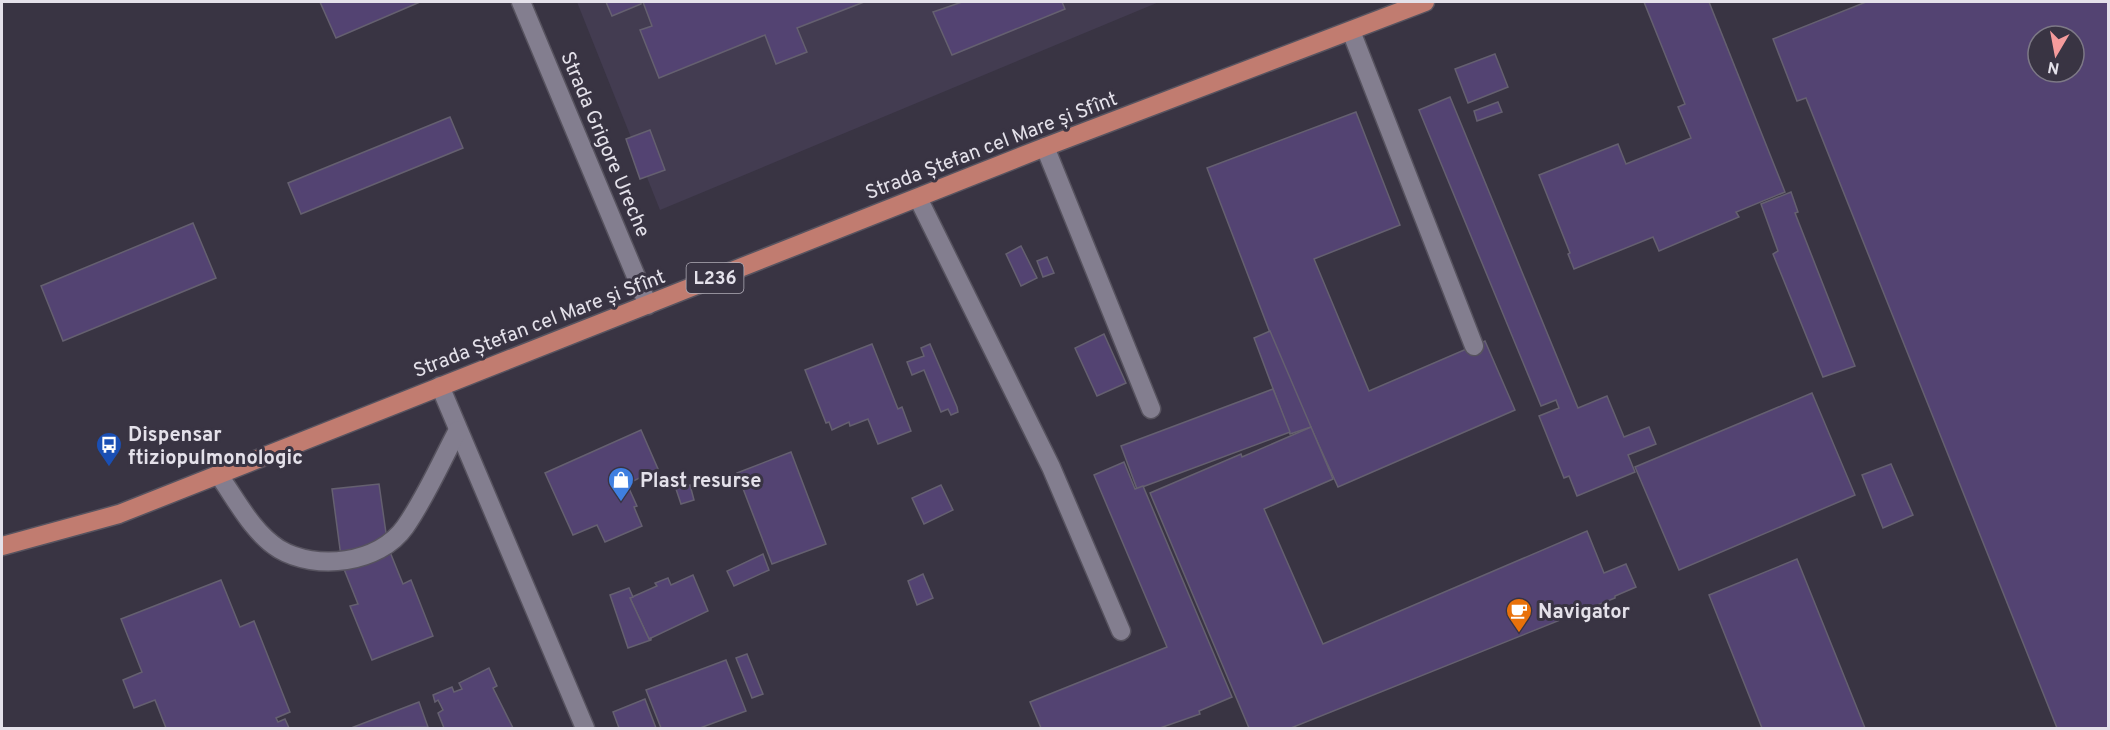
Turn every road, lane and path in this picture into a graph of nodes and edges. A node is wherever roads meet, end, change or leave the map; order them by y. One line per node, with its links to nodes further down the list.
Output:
1 (521, 2): 6 (street, Strada Grigore Ureche)
2 (1425, 2): 3 (main road, Strada Ștefan cel Mare și Sfînt / L236)
3 (1351, 31): 4 (main road, Strada Ștefan cel Mare și Sfînt / L236); 7 (street)
4 (1045, 147): 5 (main road, Strada Ștefan cel Mare și Sfînt / L236); 9 (street)
5 (918, 198): 6 (main road, Strada Ștefan cel Mare și Sfînt / L236); 13 (street)
6 (648, 305): 8 (main road, Strada Ștefan cel Mare și Sfînt / L236)
7 (1474, 346)
8 (440, 386): 10 (street); 11 (main road, Strada Ștefan cel Mare și Sfînt / L236)
9 (1151, 409)
10 (458, 430): 11 (street); 14 (street)
11 (218, 474): 12 (main road, Strada Ștefan cel Mare și Sfînt / L236)
12 (2, 546)
13 (1122, 631)
14 (585, 729)

